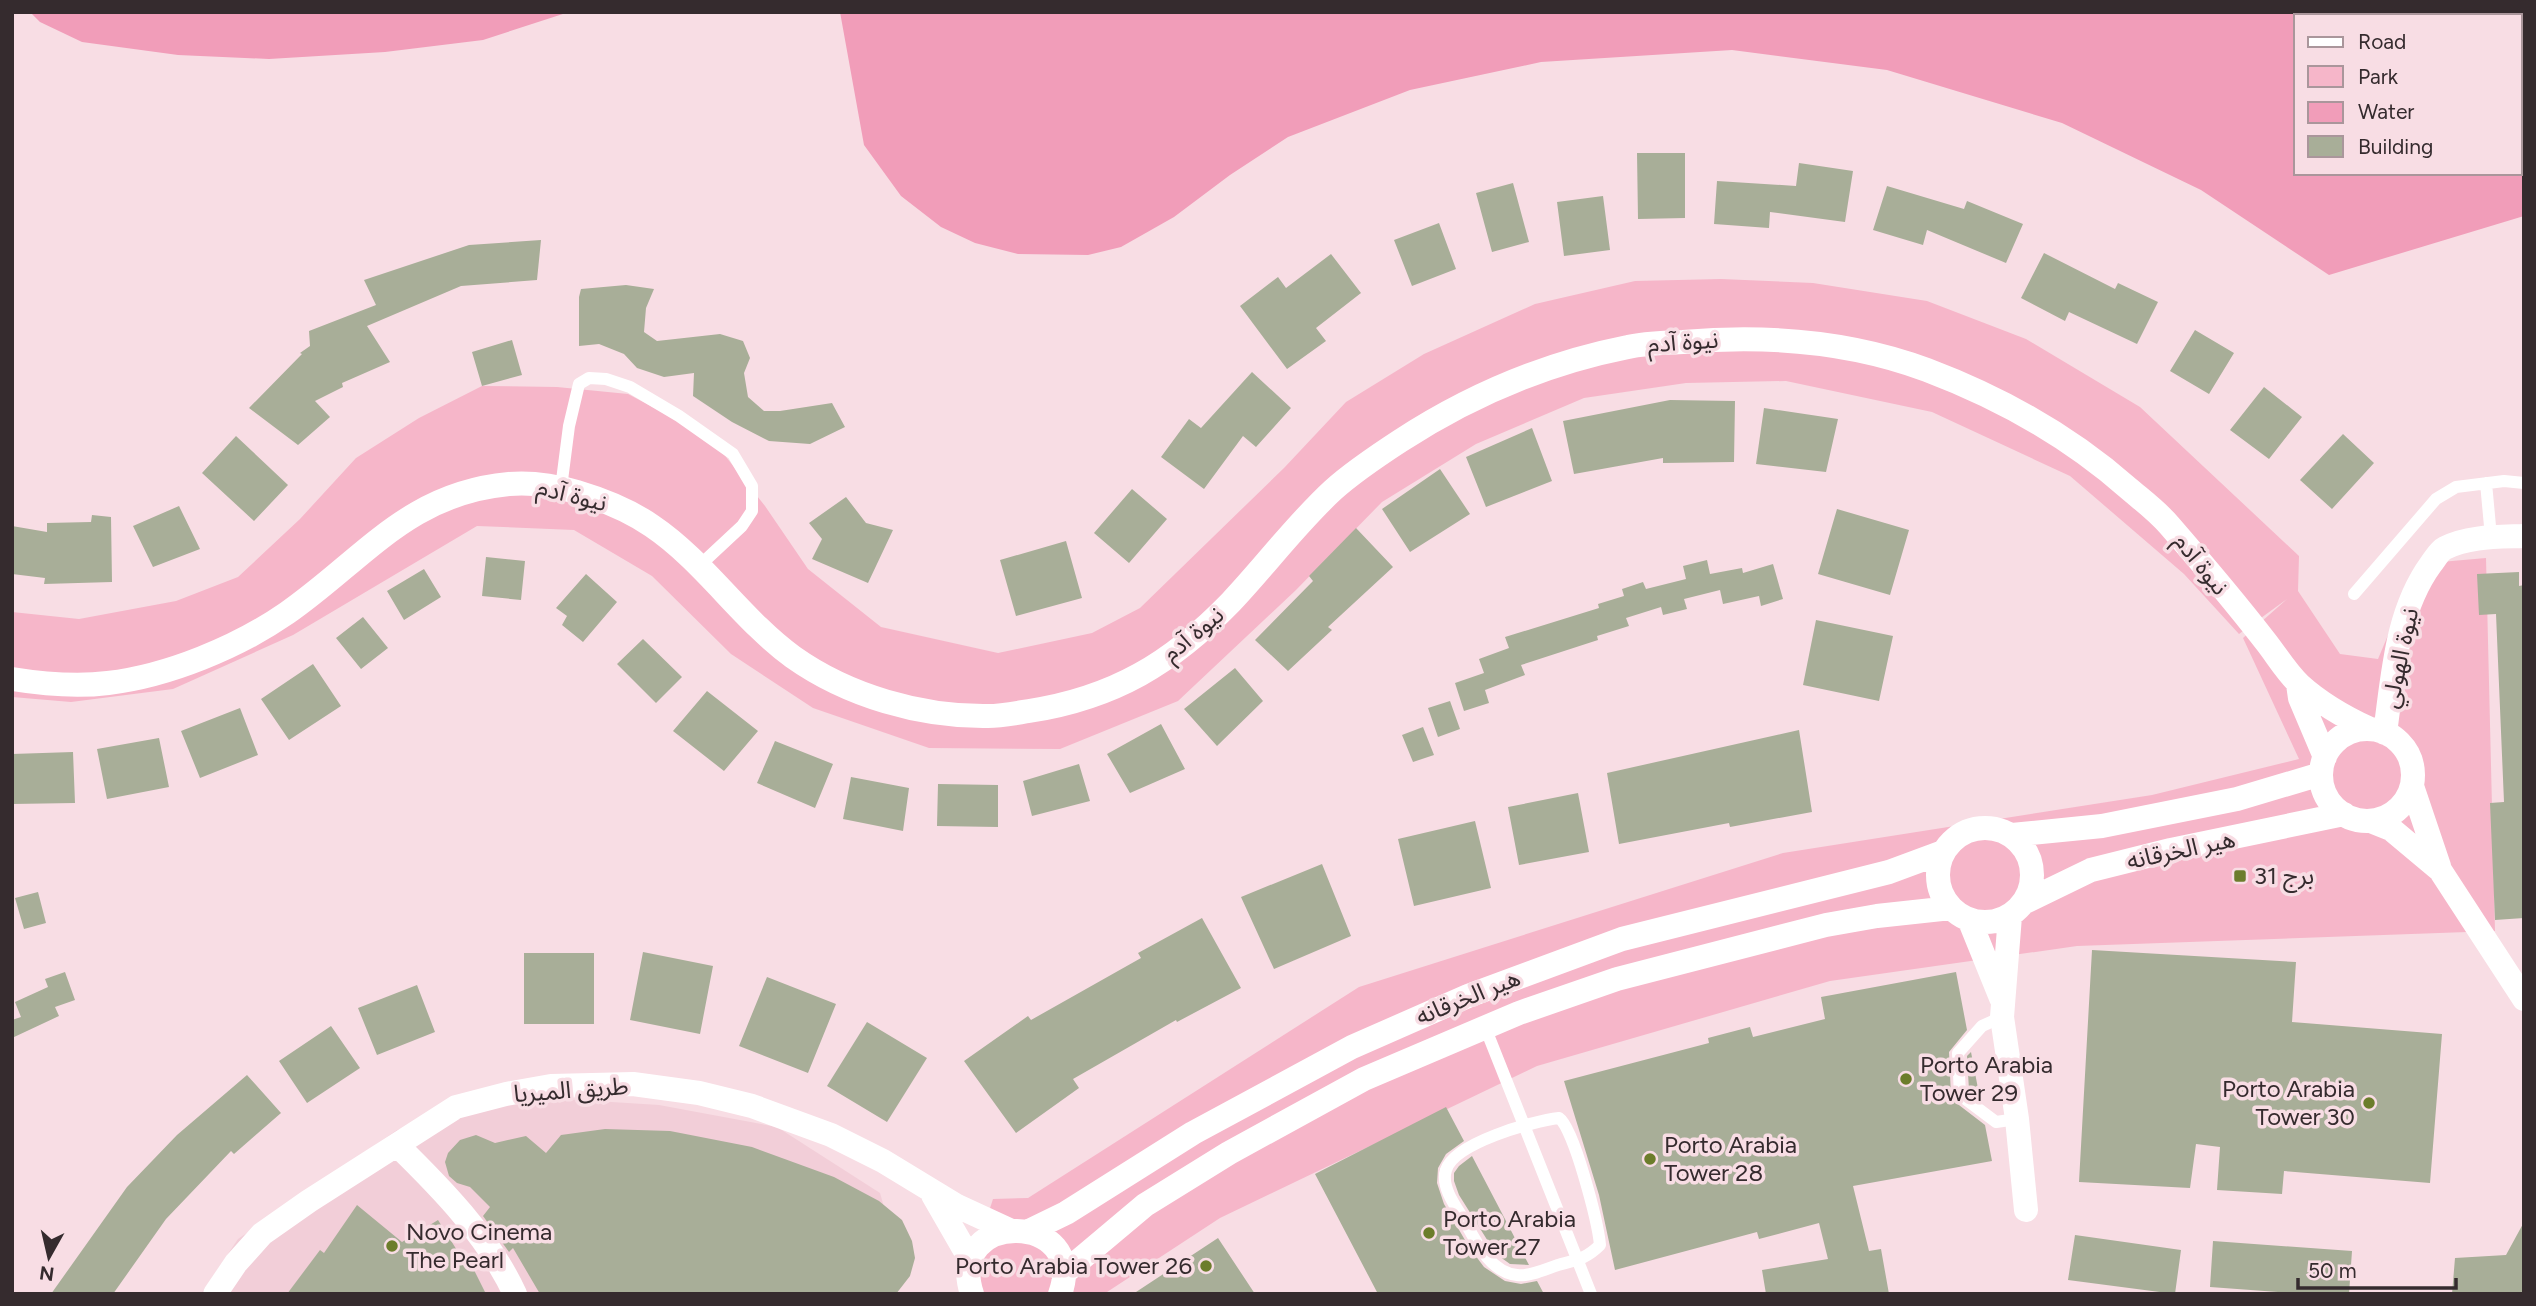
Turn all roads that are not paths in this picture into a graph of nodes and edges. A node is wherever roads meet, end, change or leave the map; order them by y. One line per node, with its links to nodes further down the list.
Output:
1 (2486, 483): 2 (lane); 5 (lane); 7 (lane)
2 (2524, 483)
3 (561, 488): 6 (street, نيوة آدم); 6 (lane); 8 (street, نيوة آدم)
4 (2524, 536): 5 (street, نيوة الهولي)
5 (2491, 537): 10 (street, نيوة الهولي)
6 (698, 567): 9 (street, نيوة آدم)
7 (2354, 594)
8 (12, 679)
9 (2298, 684): 10 (street, نيوة آدم); 11 (street, نيوة آدم)
10 (2377, 731): 11 (street); 12 (street)
11 (2323, 766): 13 (street); 15 (street, هير الخرقانه)
12 (2412, 786): 14 (street); 17 (street)
13 (2344, 814): 14 (street); 18 (street, هير الخرقانه)
14 (2371, 821): 17 (street)
15 (2012, 835): 16 (street); 18 (street)
16 (1943, 852): 19 (street); 28 (street, هير الخرقانه)
17 (2440, 870): 20 (street)
18 (2016, 909): 19 (street); 21 (street)
19 (1960, 914): 21 (street); 22 (street, هير الخرقانه)
20 (2524, 999)
21 (2002, 1009): 23 (street); 23 (lane)
22 (1485, 1027): 24 (lane); 31 (street, هير الخرقانه)
23 (2017, 1119): 27 (street)
24 (1524, 1124): 29 (lane); 29 (lane); 29 (lane)
25 (397, 1145): 26 (street, طريق الميريا); 32 (street, طريق الميريا); 33 (street)
26 (931, 1191): 28 (street, طريق الميريا); 30 (street, طريق الميريا)
27 (2026, 1210)
28 (1019, 1230): 30 (street, هير الخرقانه); 31 (street, طريق الميريا)
29 (1578, 1260): 34 (lane)
30 (968, 1283)
31 (1061, 1288)
32 (215, 1294)
33 (514, 1294)
34 (1591, 1294)

